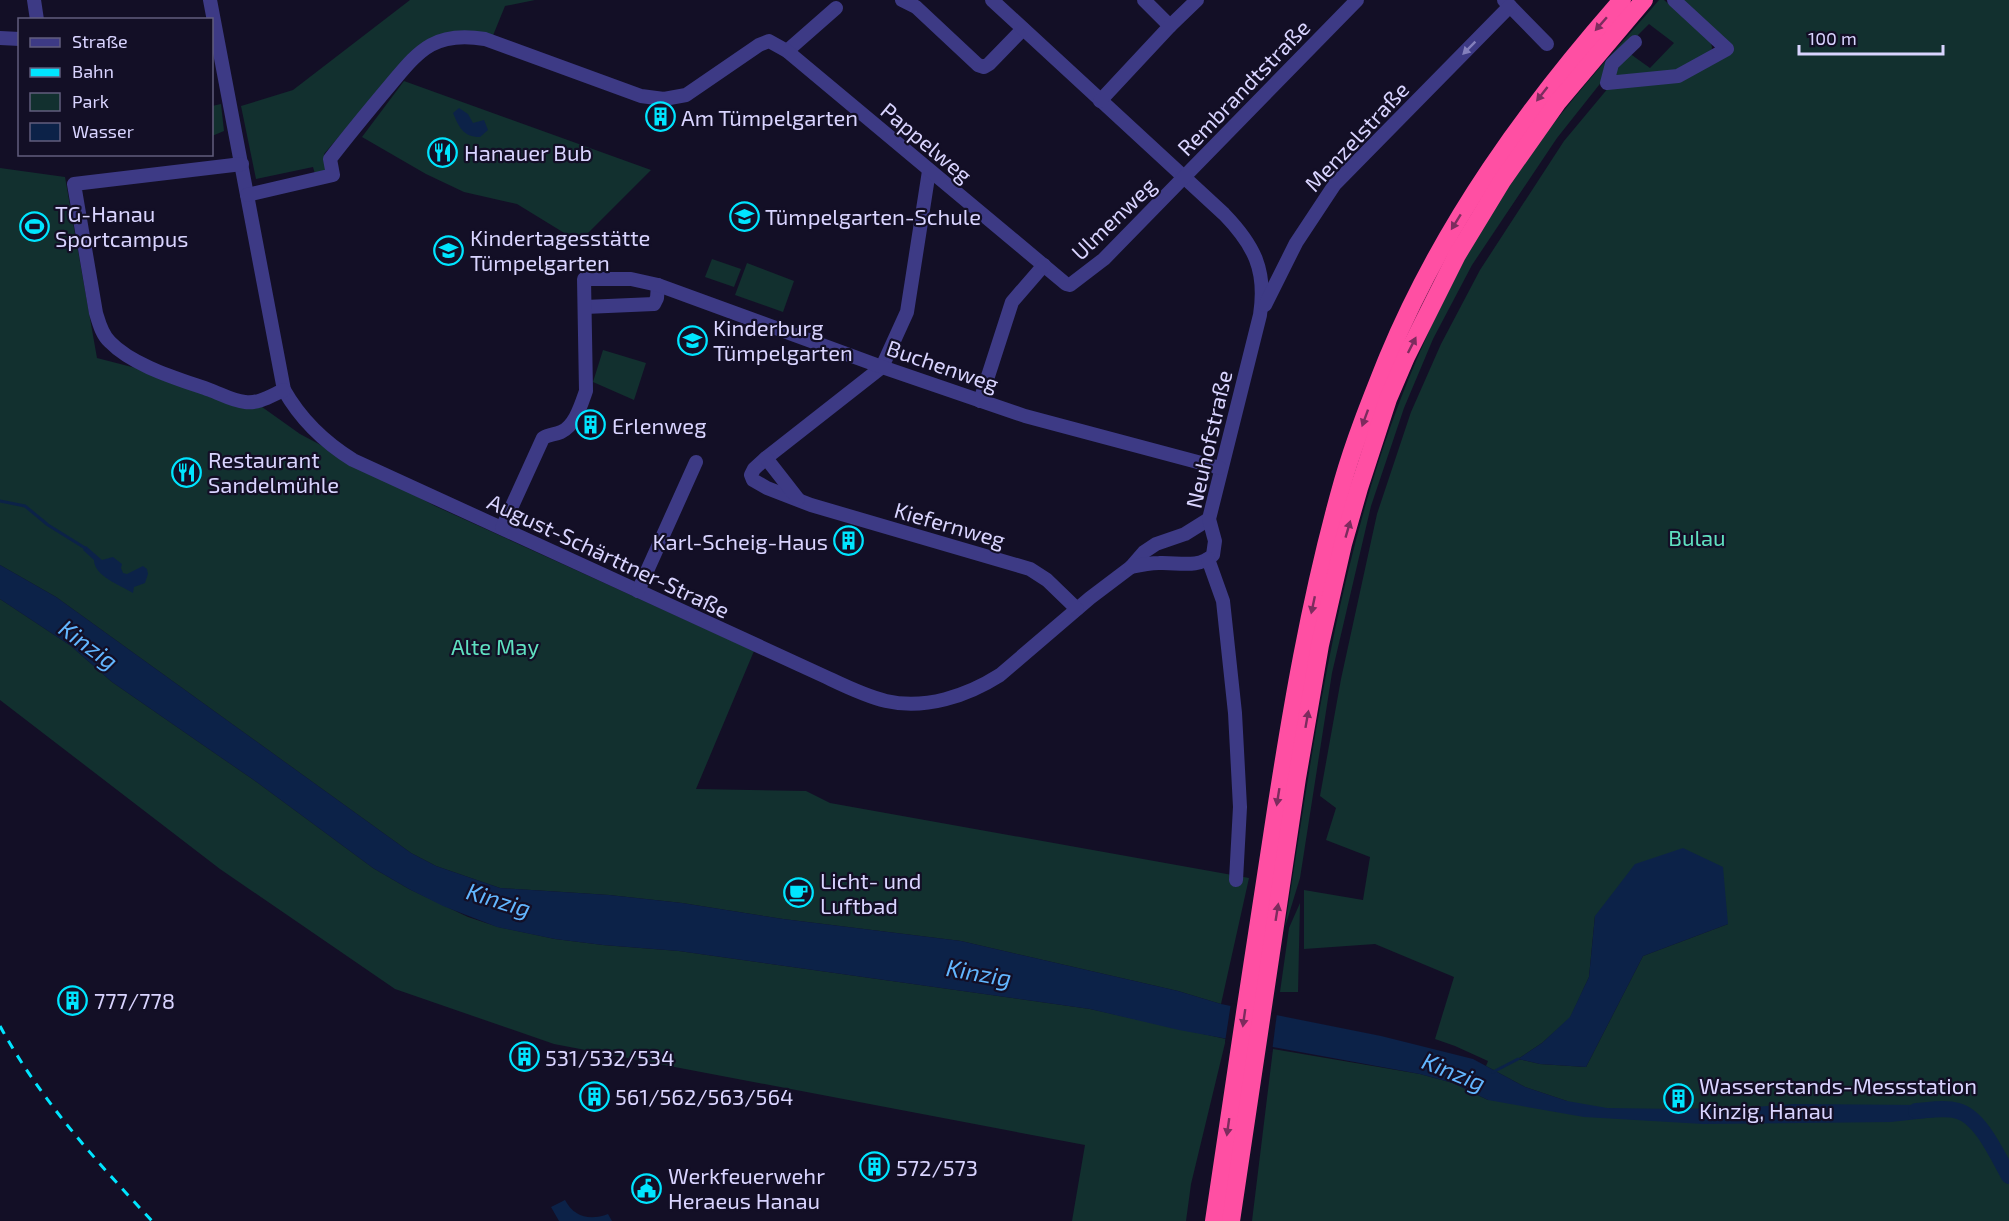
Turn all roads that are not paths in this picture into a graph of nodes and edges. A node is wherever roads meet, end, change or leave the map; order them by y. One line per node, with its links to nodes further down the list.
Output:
1 (34, 0): 13 (street)
2 (210, 0): 14 (street, August-Schärttner-Straße)
3 (902, 0): 17 (street)
4 (992, 0): 17 (street, Neuhofstraße)
5 (1144, 0): 16 (street)
6 (1197, 0): 16 (street)
7 (1357, 0): 26 (street, Rembrandtstraße)
8 (1622, 0): 47 (highway, one-way to 47)
9 (1644, 0): 47 (highway, one-way to 9)
10 (1507, 3): 21 (street); 32 (street, Menzelstraße, one-way to 32)
11 (1678, 4): 20 (street)
12 (836, 8): 22 (street)
13 (37, 18)
14 (213, 18)
15 (213, 21): 24 (street, August-Schärttner-Straße)
16 (1170, 26): 23 (street)
17 (1023, 29): 23 (street, Neuhofstraße)
18 (0, 38): 19 (street)
19 (18, 39)
20 (1635, 42)
21 (1547, 44)
22 (783, 48): 25 (street, Pappelweg); 27 (street)
23 (1100, 101): 26 (street, Neuhofstraße)
24 (242, 164): 27 (street, August-Schärttner-Straße); 34 (street)
25 (929, 171): 28 (street, Pappelweg); 33 (street)
26 (1183, 177): 30 (street, Ulmenweg); 32 (street, Neuhofstraße)
27 (247, 195): 34 (street, August-Schärttner-Straße)
28 (1044, 265): 30 (street, Pappelweg); 35 (street)
29 (658, 285): 31 (street); 31 (street, Buchenweg); 33 (street, Buchenweg)
30 (1070, 285)
31 (585, 307): 41 (street)
32 (1260, 315): 38 (street, Neuhofstraße)
33 (882, 367): 35 (street, Buchenweg); 36 (street)
34 (285, 390): 41 (street, August-Schärttner-Straße)
35 (980, 401): 38 (street, Buchenweg)
36 (766, 458): 39 (street); 39 (street, Kiefernweg)
37 (696, 462): 44 (street)
38 (1220, 468): 40 (street, Neuhofstraße)
39 (800, 501): 45 (street, Kiefernweg)
40 (1209, 519): 42 (street, Neuhofstraße); 43 (street, August-Schärttner-Straße)
41 (502, 528): 44 (street, August-Schärttner-Straße)
42 (1208, 559): 43 (street); 46 (street, Neuhofstraße)
43 (1131, 567): 45 (street, August-Schärttner-Straße)
44 (638, 591): 45 (street, August-Schärttner-Straße)
45 (1077, 609)
46 (1236, 880)
47 (1260, 969): 48 (highway)
48 (1245, 1070): 49 (highway, one-way to 49); 50 (highway)
49 (1214, 1221)
50 (1231, 1221)

